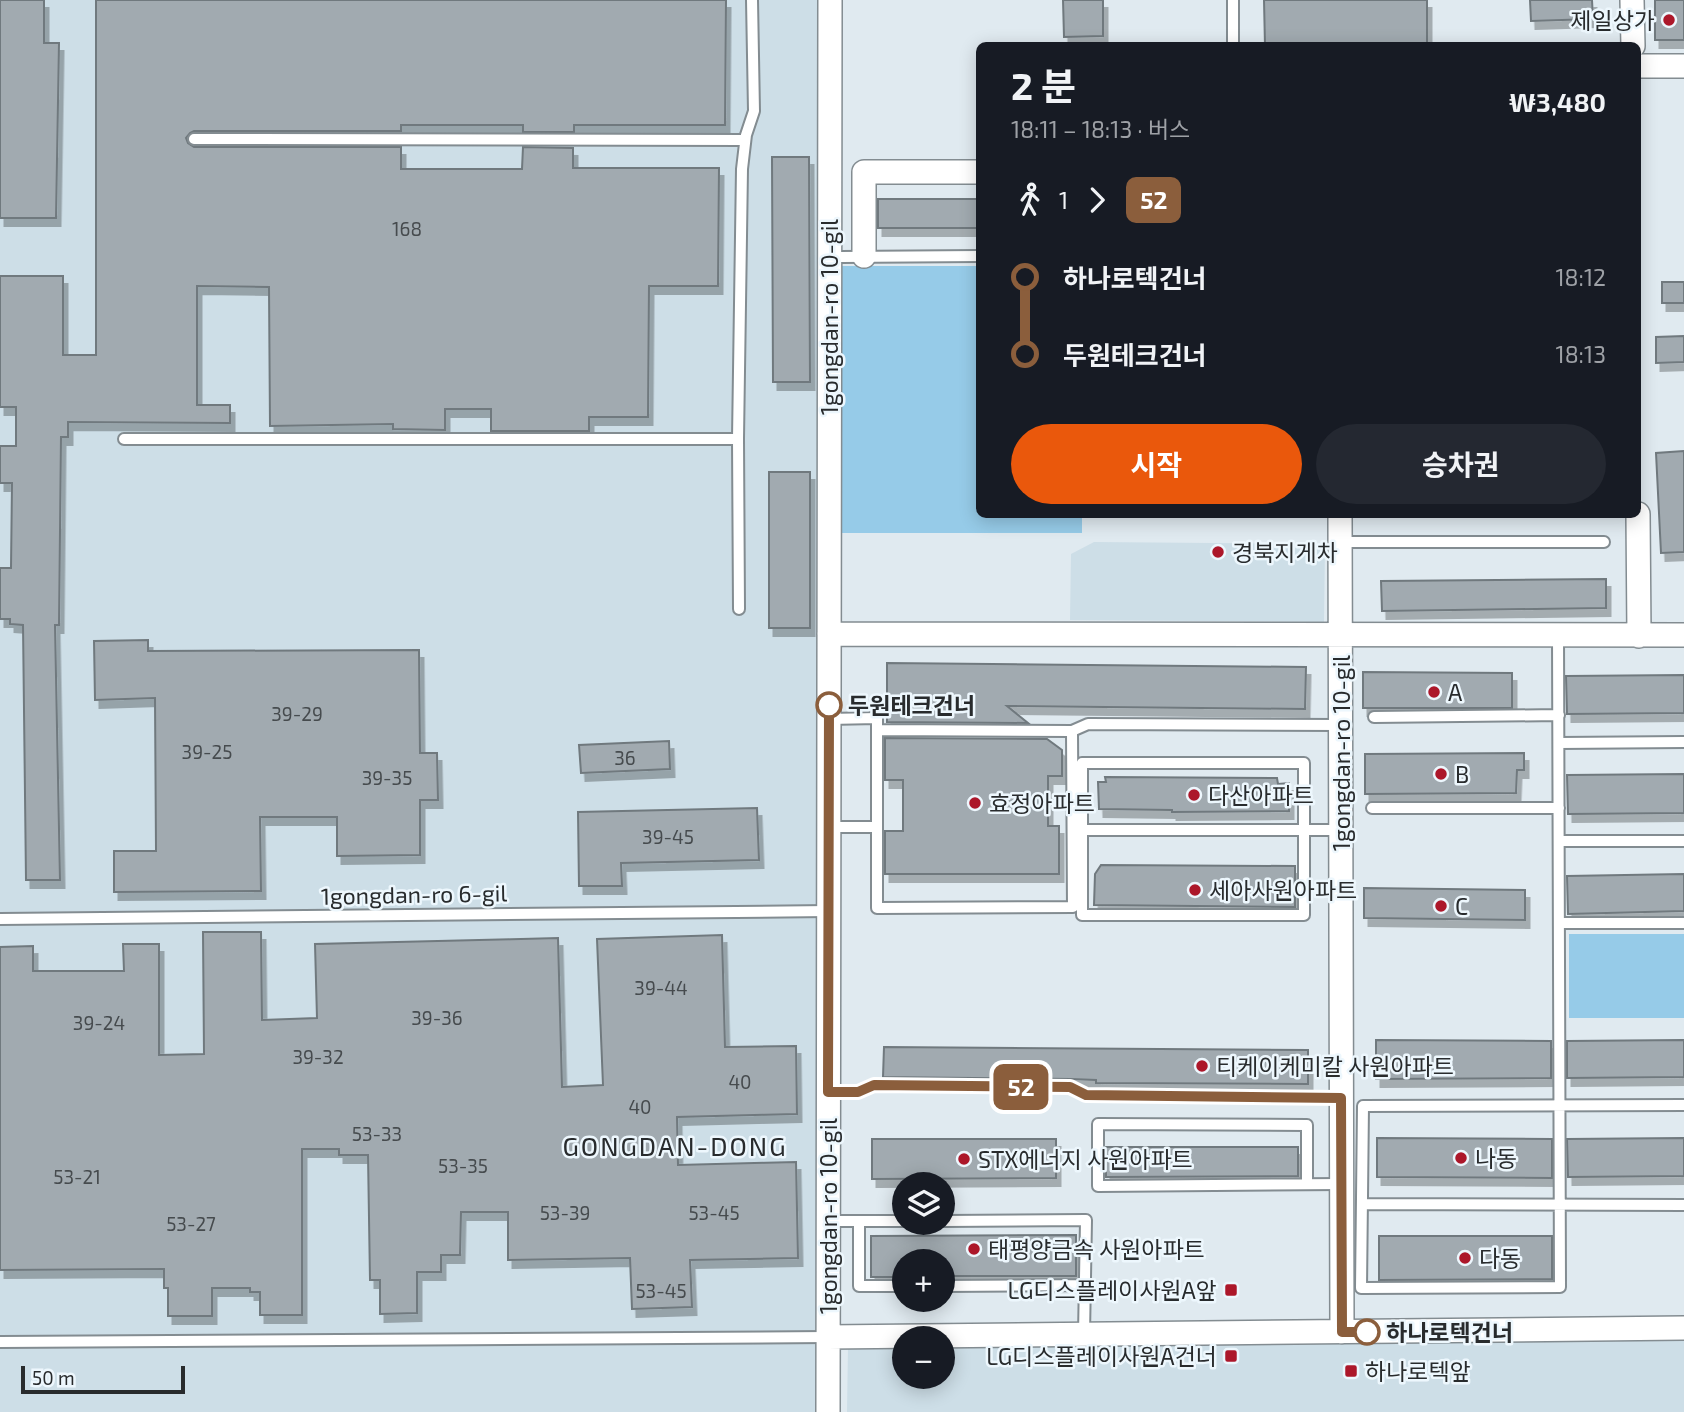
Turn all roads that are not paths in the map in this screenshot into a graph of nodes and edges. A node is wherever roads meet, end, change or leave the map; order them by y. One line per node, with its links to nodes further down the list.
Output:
1 (752, 0): 10 (lane)
2 (830, 0): 21 (street, 1gongdan-ro 10-gil)
3 (1233, 0): 5 (lane)
4 (1632, 0): 6 (street)
5 (1233, 42)
6 (1633, 42)
7 (1641, 66): 8 (street)
8 (1684, 66)
9 (194, 139): 10 (lane)
10 (745, 140): 15 (lane)
11 (976, 172): 12 (street)
12 (853, 256): 13 (lane)
13 (976, 256)
14 (124, 439): 15 (lane)
15 (738, 439): 20 (lane)
16 (1340, 518): 18 (street, 1gongdan-ro 10-gil)
17 (1638, 518): 25 (street)
18 (1340, 542): 19 (lane); 24 (street, 1gongdan-ro 10-gil)
19 (1604, 542)
20 (739, 609)
21 (829, 634): 24 (street, 1gongdan-ro 10-gil); 28 (street, 1gongdan-ro 10-gil)
22 (1558, 635): 24 (street, 1gongdan-ro 10-gil); 25 (street, 1gongdan-ro 10-gil); 26 (lane)
23 (1684, 635): 25 (street, 1gongdan-ro 10-gil)
24 (1340, 636): 29 (street, 1gongdan-ro 10-gil)
25 (1639, 636)
26 (1559, 715): 27 (lane); 33 (lane)
27 (1374, 717)
28 (829, 719): 30 (lane); 36 (street, 1gongdan-ro 10-gil)
29 (1341, 725): 31 (lane); 40 (street, 1gongdan-ro 10-gil)
30 (877, 730): 31 (lane); 37 (lane)
31 (1072, 731): 37 (lane)
32 (1684, 742): 33 (lane)
33 (1559, 743): 35 (lane)
34 (1372, 808): 35 (lane)
35 (1559, 808): 41 (lane)
36 (828, 827): 37 (lane); 43 (street, 1gongdan-ro 10-gil)
37 (877, 827)
38 (1082, 830): 39 (lane); 39 (lane); 39 (lane)
39 (1304, 830): 40 (lane)
40 (1341, 830): 48 (street, 1gongdan-ro 10-gil)
41 (1559, 841): 42 (lane); 45 (lane)
42 (1684, 841)
43 (828, 911): 44 (lane, 1gongdan-ro 6-gil); 47 (street, 1gongdan-ro 10-gil)
44 (0, 919)
45 (1559, 923): 46 (lane); 49 (lane)
46 (1684, 923)
47 (828, 1092): 48 (lane); 56 (street, 1gongdan-ro 10-gil)
48 (1341, 1098): 52 (street, 1gongdan-ro 10-gil)
49 (1559, 1105): 50 (lane); 53 (lane); 55 (lane)
50 (1684, 1105)
51 (1307, 1184): 51 (lane); 52 (lane)
52 (1341, 1184): 64 (street, 1gongdan-ro 10-gil)
53 (1362, 1204): 55 (lane); 55 (lane)
54 (1684, 1205): 55 (lane)
55 (1560, 1206)
56 (828, 1221): 57 (lane); 66 (street, 1gongdan-ro 10-gil)
57 (859, 1221): 58 (lane); 61 (lane)
58 (892, 1221)
59 (955, 1221): 60 (lane)
60 (1086, 1285): 62 (lane); 65 (lane)
61 (892, 1286)
62 (955, 1286)
63 (1684, 1328): 64 (street, 1gongdan-ro 10-gil)
64 (1342, 1332): 65 (street, 1gongdan-ro 10-gil)
65 (1084, 1335): 66 (street, 1gongdan-ro 10-gil)
66 (828, 1337): 67 (lane); 68 (street, 1gongdan-ro 10-gil)
67 (0, 1342)
68 (828, 1412)

